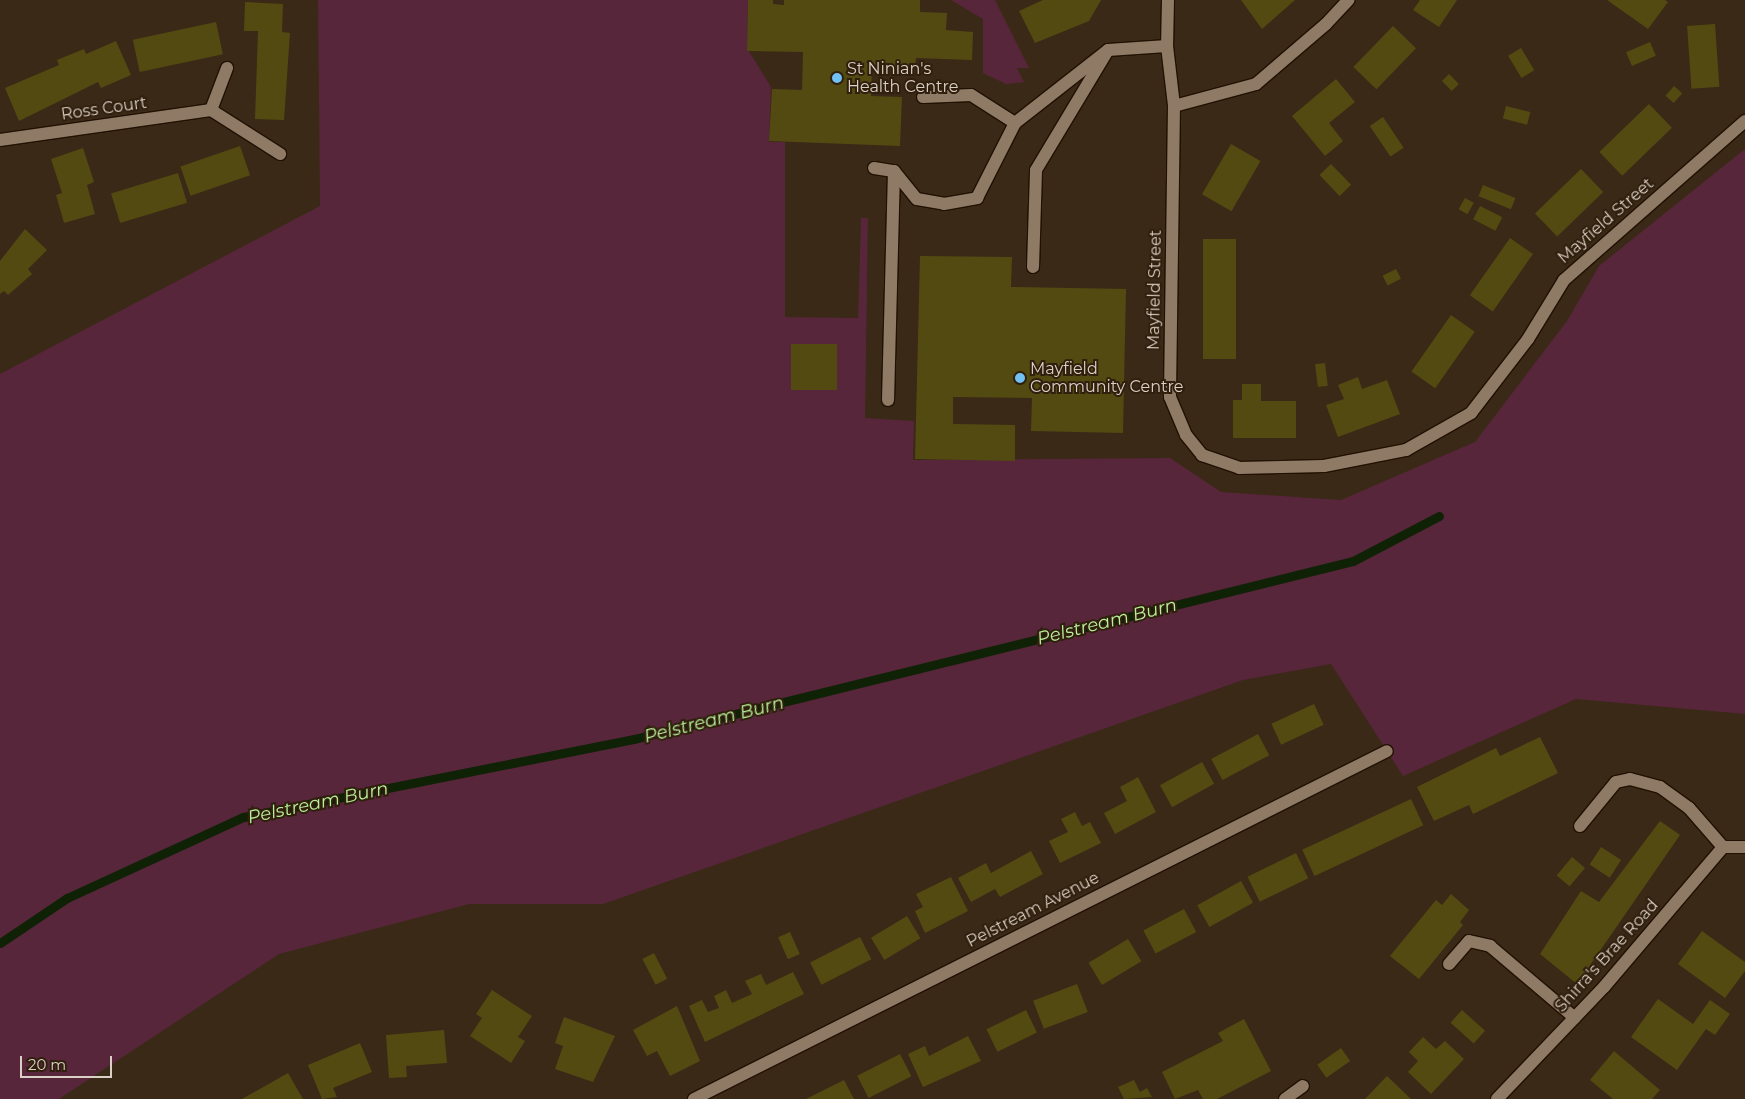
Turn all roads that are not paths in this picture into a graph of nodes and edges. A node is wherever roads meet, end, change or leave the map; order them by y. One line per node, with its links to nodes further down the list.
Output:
1 (1168, 0): 3 (street, Mayfield Street)
2 (1348, 0): 7 (street)
3 (1167, 46): 4 (street); 7 (street, Mayfield Street)
4 (1108, 50): 10 (street); 15 (street)
5 (227, 68): 8 (street)
6 (924, 97): 10 (street)
7 (1174, 106): 9 (street, Mayfield Street)
8 (212, 110): 11 (street, Ross Court); 12 (street)
9 (1745, 121)
10 (1015, 123): 14 (street)
11 (0, 140)
12 (280, 154)
13 (874, 168): 14 (street)
14 (894, 171): 16 (street)
15 (1033, 267)
16 (888, 400)
17 (1387, 751): 24 (street, Pelstream Avenue)
18 (1580, 826): 19 (street)
19 (1724, 847): 20 (street); 22 (street, Shirra's Brae Road)
20 (1745, 847)
21 (1449, 964): 22 (street)
22 (1575, 1018): 26 (street, Shirra's Brae Road)
23 (1303, 1086): 25 (street)
24 (694, 1099)
25 (1285, 1099)
26 (1498, 1099)

